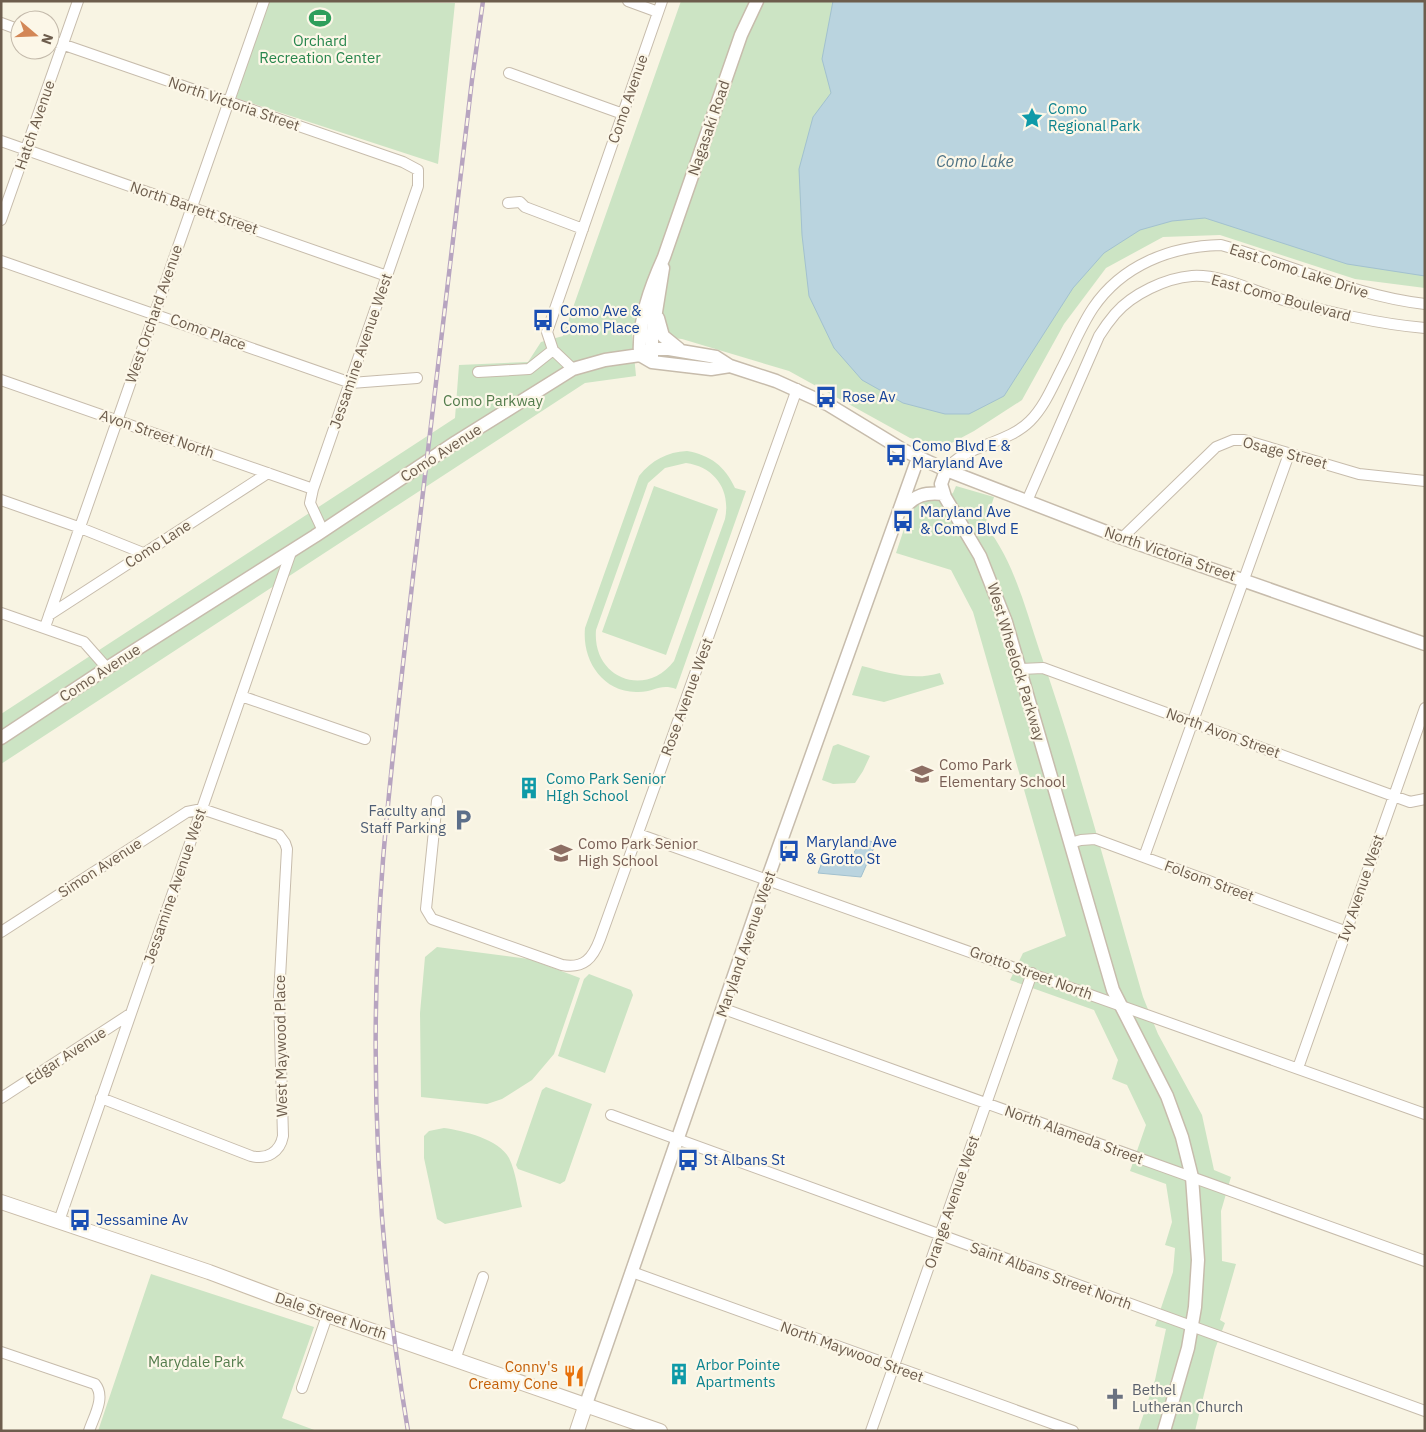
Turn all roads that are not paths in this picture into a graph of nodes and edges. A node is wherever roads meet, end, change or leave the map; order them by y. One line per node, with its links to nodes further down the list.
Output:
1 (78, 1): 8 (street, Hatch Avenue)
2 (264, 1): 10 (street, West Orchard Avenue)
3 (628, 1): 6 (street)
4 (662, 1): 6 (street, Como Avenue)
5 (757, 1): 19 (street, Nagasaki Road)
6 (658, 12): 11 (street, Como Avenue)
7 (60, 44): 8 (street, North Victoria Street)
8 (63, 45): 10 (street, North Victoria Street); 13 (street, Hatch Avenue)
9 (509, 73): 11 (street)
10 (229, 102): 14 (street, North Victoria Street); 16 (street, West Orchard Avenue)
11 (623, 114): 18 (street, Como Avenue)
12 (1, 141): 13 (street, North Barrett Street)
13 (26, 150): 16 (street, North Barrett Street); 17 (street, Hatch Avenue)
14 (418, 170): 21 (street, Jessamine Avenue West)
15 (508, 203): 18 (street)
16 (191, 207): 21 (street, North Barrett Street); 24 (street, West Orchard Avenue)
17 (1, 220)
18 (583, 229): 26 (street, Como Avenue)
19 (664, 257): 23 (street); 28 (street)
20 (1, 261): 24 (street, Como Place)
21 (387, 276): 34 (street, Jessamine Avenue West)
22 (1425, 304): 39 (street, East Como Lake Drive)
23 (657, 309): 27 (street); 28 (street)
24 (154, 313): 34 (street, Como Place); 36 (street, West Orchard Avenue)
25 (1425, 328): 45 (street, East Como Boulevard)
26 (553, 350): 30 (street); 31 (street)
27 (684, 351): 28 (street); 29 (street)
28 (646, 352): 29 (street); 30 (street)
29 (730, 366): 35 (street)
30 (573, 369): 48 (street, Como Avenue)
31 (478, 372)
32 (417, 378): 34 (street, Como Place)
33 (1, 380): 36 (street, Avon Street North)
34 (350, 382): 42 (street, Jessamine Avenue West)
35 (797, 389): 38 (street); 68 (street, Rose Avenue West)
36 (116, 420): 40 (street, Avon Street North); 47 (street, West Orchard Avenue)
37 (1289, 454): 41 (street, Osage Street); 49 (street, Osage Street); 52 (street)
38 (918, 458): 39 (street, North Victoria Street); 46 (street, Maryland Avenue West)
39 (946, 470): 43 (street); 45 (street, North Victoria Street)
40 (268, 473): 42 (street, Avon Street North); 51 (street, Como Lane)
41 (1425, 481)
42 (313, 489): 48 (street, Jessamine Avenue West)
43 (944, 494): 46 (street); 58 (street, West Wheelock Parkway)
44 (1, 500): 47 (street)
45 (1027, 501): 49 (street, North Victoria Street)
46 (898, 515): 71 (street, Maryland Avenue West)
47 (78, 527): 51 (street); 54 (street, West Orchard Avenue)
48 (324, 531): 50 (street, Como Avenue)
49 (1122, 538): 52 (street, North Victoria Street)
50 (291, 552): 57 (street, Como Avenue); 59 (street, Jessamine Avenue West)
51 (143, 553): 54 (street, Como Lane)
52 (1244, 580): 56 (street, North Victoria Street); 61 (street)
53 (1, 613): 55 (street)
54 (48, 615): 55 (street, West Orchard Avenue)
55 (44, 627): 57 (street)
56 (1425, 644)
57 (107, 668): 62 (street, Como Avenue)
58 (1021, 670): 61 (street, North Avon Street); 69 (street, West Wheelock Parkway)
59 (241, 696): 63 (street); 67 (street, Jessamine Avenue West)
60 (1425, 708): 64 (street, Ivy Avenue West)
61 (1192, 721): 64 (street, North Avon Street); 70 (street)
62 (1, 738)
63 (364, 739)
64 (1393, 796): 65 (street, North Avon Street); 73 (street, Ivy Avenue West)
65 (1425, 799)
66 (437, 801): 68 (street, Rose Avenue West)
67 (202, 808): 72 (street, Simon Avenue); 77 (street, Jessamine Avenue West); 80 (street, West Maywood Place)
68 (638, 834): 71 (street, Grotto Street North)
69 (1070, 843): 70 (street, Folsom Street); 75 (street, West Wheelock Parkway)
70 (1144, 857): 73 (street, Folsom Street)
71 (767, 880): 74 (street, Grotto Street North); 76 (street, Maryland Avenue West)
72 (1, 932)
73 (1347, 932): 78 (street, Ivy Avenue West)
74 (1032, 973): 75 (street, Grotto Street North); 81 (street, Orange Avenue West)
75 (1120, 1005): 78 (street, Grotto Street North); 85 (street, West Wheelock Parkway)
76 (724, 1010): 81 (street, North Alameda Street); 84 (street, Maryland Avenue West)
77 (130, 1014): 79 (street, Edgar Avenue); 80 (street, Jessamine Avenue West)
78 (1298, 1068): 82 (street, Grotto Street North)
79 (1, 1098)
80 (101, 1098): 87 (street, Jessamine Avenue West)
81 (986, 1104): 85 (street, North Alameda Street); 88 (street, Orange Avenue West)
82 (1425, 1114)
83 (611, 1115): 84 (street, Saint Albans Street North)
84 (678, 1141): 88 (street, Saint Albans Street North); 90 (street, Maryland Avenue West)
85 (1192, 1178): 89 (street, North Alameda Street); 93 (street, West Wheelock Parkway)
86 (1, 1202): 87 (main road, Dale Street North)
87 (59, 1221): 92 (main road, Dale Street North)
88 (940, 1235): 93 (street, Saint Albans Street North); 96 (street, Orange Avenue West)
89 (1425, 1261)
90 (632, 1272): 96 (street, North Maywood Street); 98 (street, Maryland Avenue West)
91 (484, 1277): 95 (street)
92 (327, 1316): 95 (main road, Dale Street North); 97 (street)
93 (1192, 1327): 99 (street, Saint Albans Street North); 105 (street, West Wheelock Parkway)
94 (1, 1352): 100 (street)
95 (455, 1360): 98 (main road, Dale Street North)
96 (893, 1368): 103 (street, Orange Avenue West); 104 (street, North Maywood Street)
97 (302, 1388)
98 (586, 1404): 101 (main road, Maryland Avenue West); 102 (main road, Dale Street North)
99 (1425, 1411)
100 (89, 1431)
101 (577, 1431)
102 (660, 1431)
103 (871, 1431)
104 (1073, 1431)
105 (1164, 1431)

